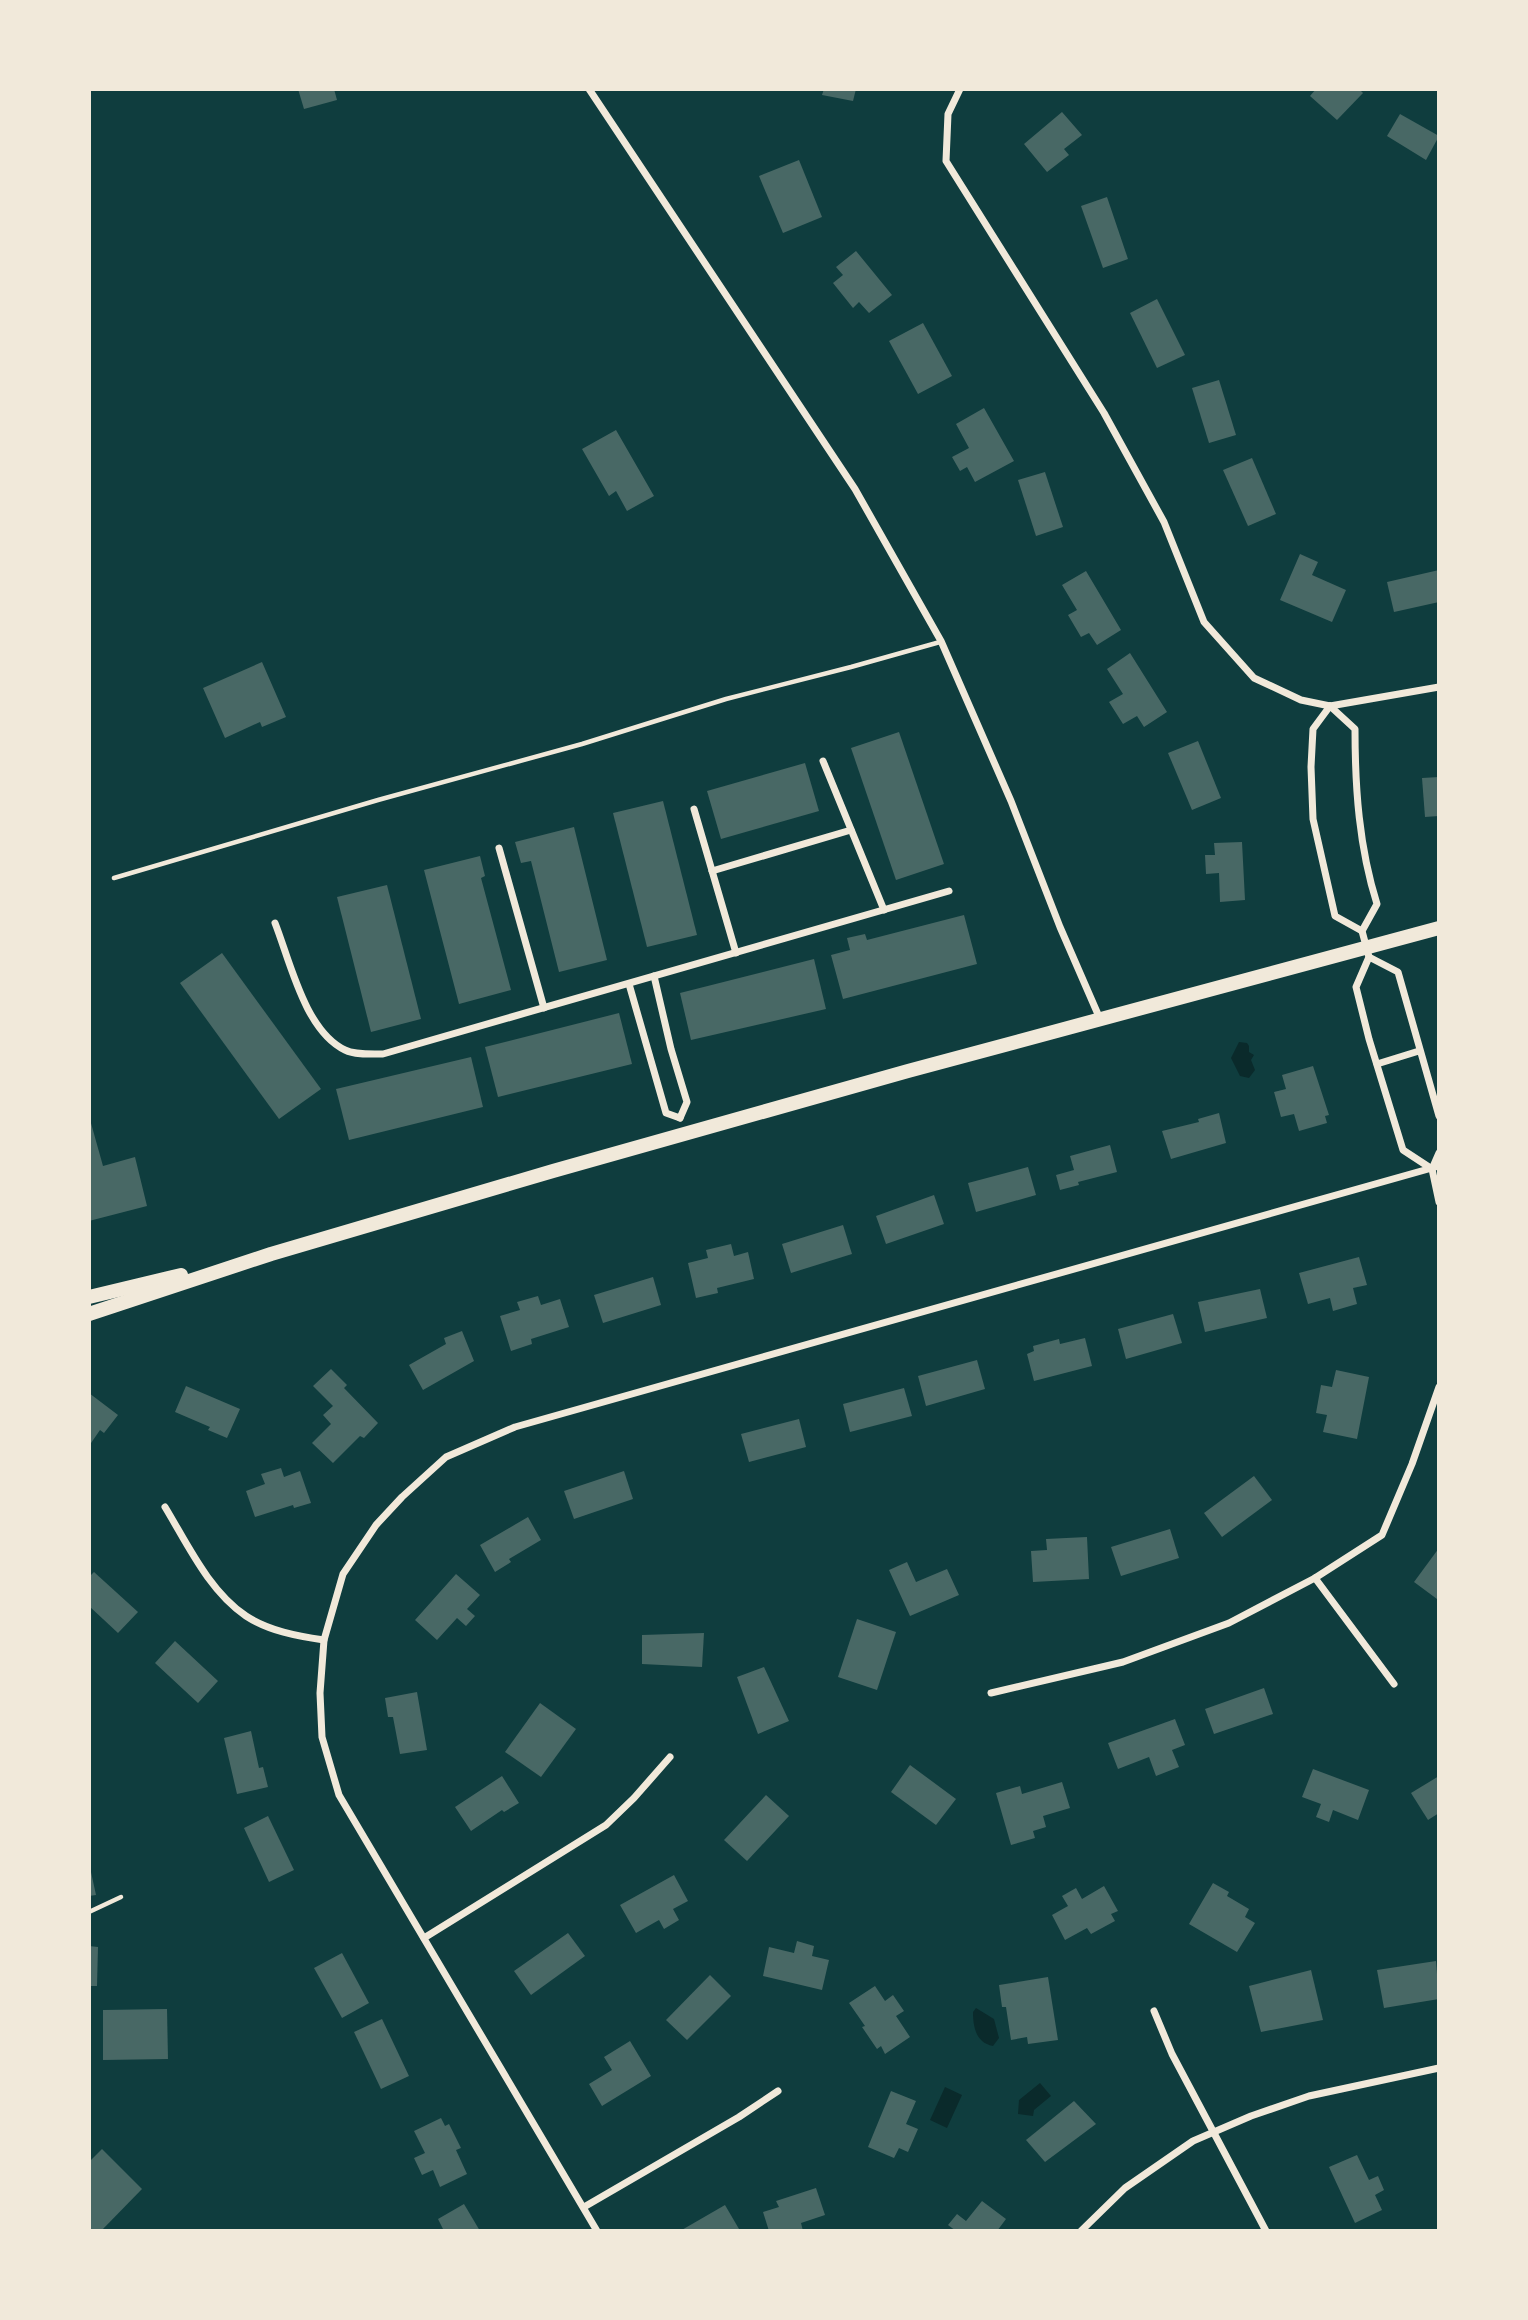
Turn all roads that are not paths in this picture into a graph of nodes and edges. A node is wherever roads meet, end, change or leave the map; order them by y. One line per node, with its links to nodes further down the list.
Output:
1 (589, 89): 3 (street)
2 (960, 89): 5 (street)
3 (941, 642): 11 (lane); 22 (street)
4 (1439, 687): 5 (street)
5 (1330, 706): 16 (street); 16 (street)
6 (823, 761): 8 (street)
7 (694, 809): 10 (street)
8 (852, 830): 10 (street); 13 (street)
9 (499, 848): 21 (street)
10 (712, 871): 18 (street)
11 (114, 878)
12 (949, 891): 13 (street)
13 (884, 910): 18 (street)
14 (275, 923): 21 (street)
15 (1439, 928): 17 (main road)
16 (1362, 930): 17 (street)
17 (1367, 952): 22 (main road); 23 (street); 24 (street)
18 (736, 953): 19 (street)
19 (654, 976): 20 (street); 26 (street)
20 (629, 984): 21 (street); 26 (street)
21 (544, 1008)
22 (1100, 1019): 27 (main road)
23 (1419, 1051): 24 (street); 25 (street)
24 (1377, 1064): 29 (street)
25 (1439, 1116)
26 (680, 1118): 27 (street)
27 (685, 1133): 31 (main road)
28 (1439, 1153): 29 (street)
29 (1435, 1167): 30 (street); 37 (street)
30 (1439, 1202)
31 (271, 1254): 32 (main road); 33 (main road)
32 (89, 1297)
33 (89, 1314)
34 (1439, 1387): 36 (street)
35 (165, 1507): 37 (street)
36 (1315, 1578): 38 (street); 39 (street)
37 (324, 1640): 43 (street)
38 (1394, 1684)
39 (991, 1693)
40 (670, 1757): 43 (street)
41 (121, 1897): 42 (lane)
42 (89, 1912)
43 (424, 1938): 48 (street)
44 (1154, 2011): 47 (street)
45 (1439, 2068): 47 (street)
46 (778, 2091): 48 (street)
47 (1213, 2133): 50 (street); 51 (street)
48 (584, 2207): 49 (street)
49 (597, 2231)
50 (1081, 2231)
51 (1266, 2231)

